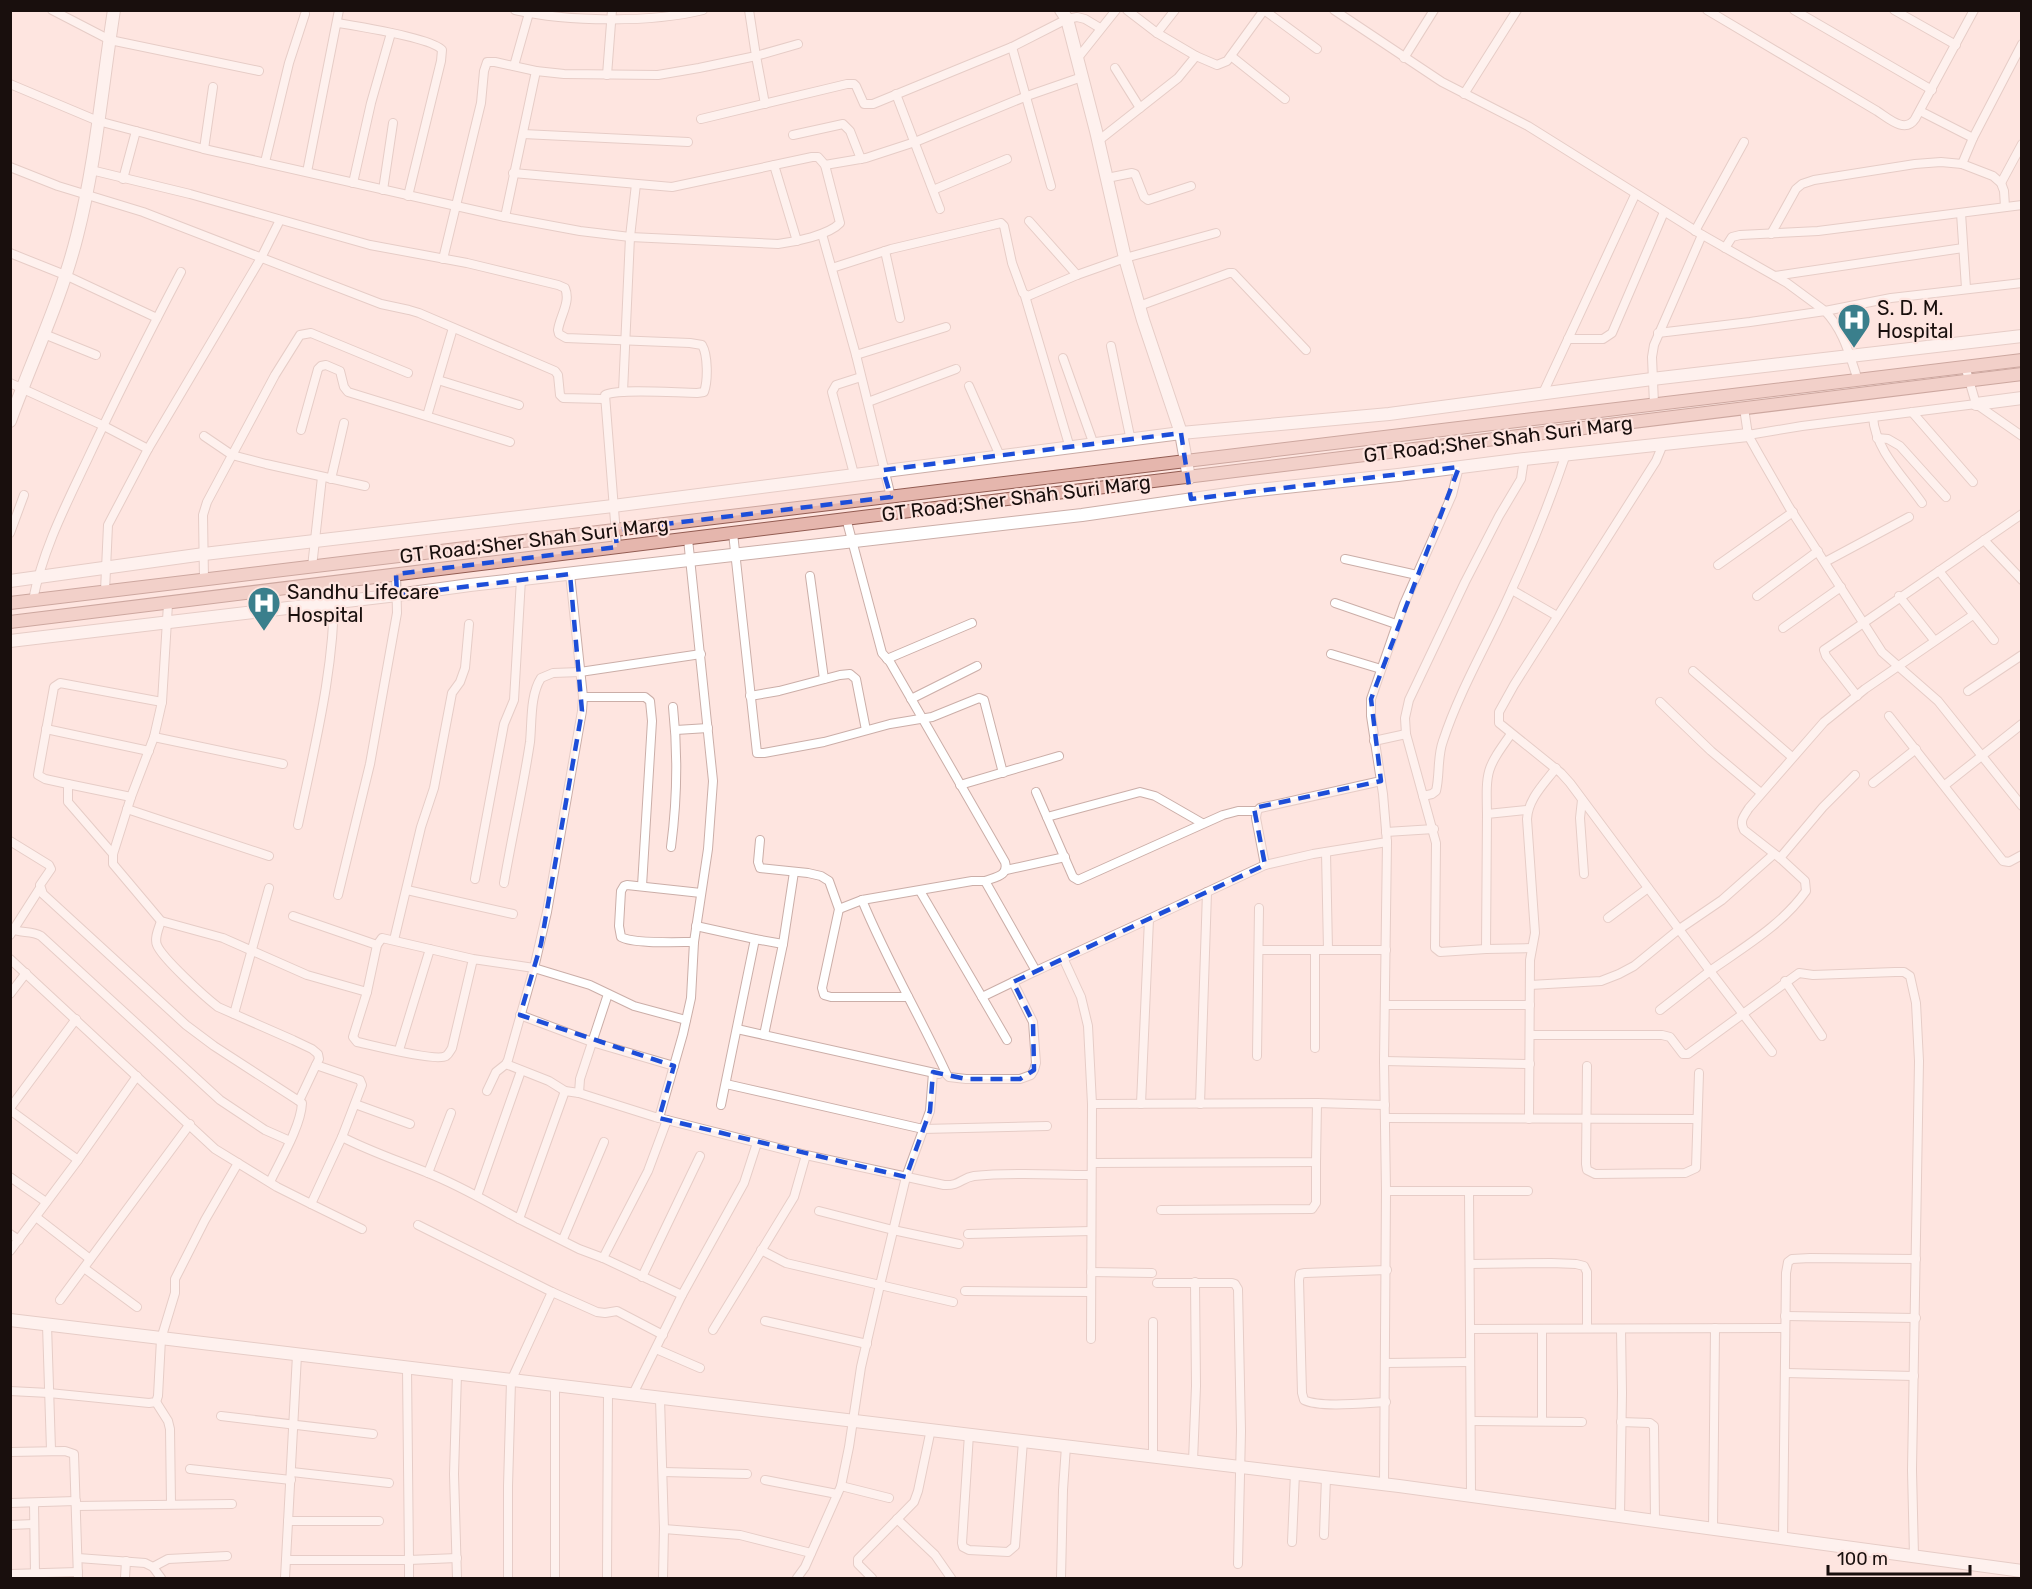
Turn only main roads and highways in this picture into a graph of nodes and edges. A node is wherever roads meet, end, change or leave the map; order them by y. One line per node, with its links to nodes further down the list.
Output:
1 (114, 10): 8 (main road)
2 (1064, 15): 9 (main road)
3 (2022, 336): 9 (main road)
4 (2022, 360): 11 (main road, GT Road;Sher Shah Suri Marg)
5 (2022, 374): 12 (main road, GT Road;Sher Shah Suri Marg)
6 (2022, 398): 7 (main road)
7 (1976, 404)
8 (12, 412)
9 (1181, 433): 11 (main road); 13 (main road)
10 (1748, 435): 16 (main road)
11 (1187, 462): 12 (main road); 14 (main road, GT Road;Sher Shah Suri Marg)
12 (1189, 478): 15 (main road, GT Road;Sher Shah Suri Marg)
13 (10, 581)
14 (10, 603)
15 (10, 622)
16 (10, 641)
17 (10, 1320): 18 (main road)
18 (2022, 1570)

